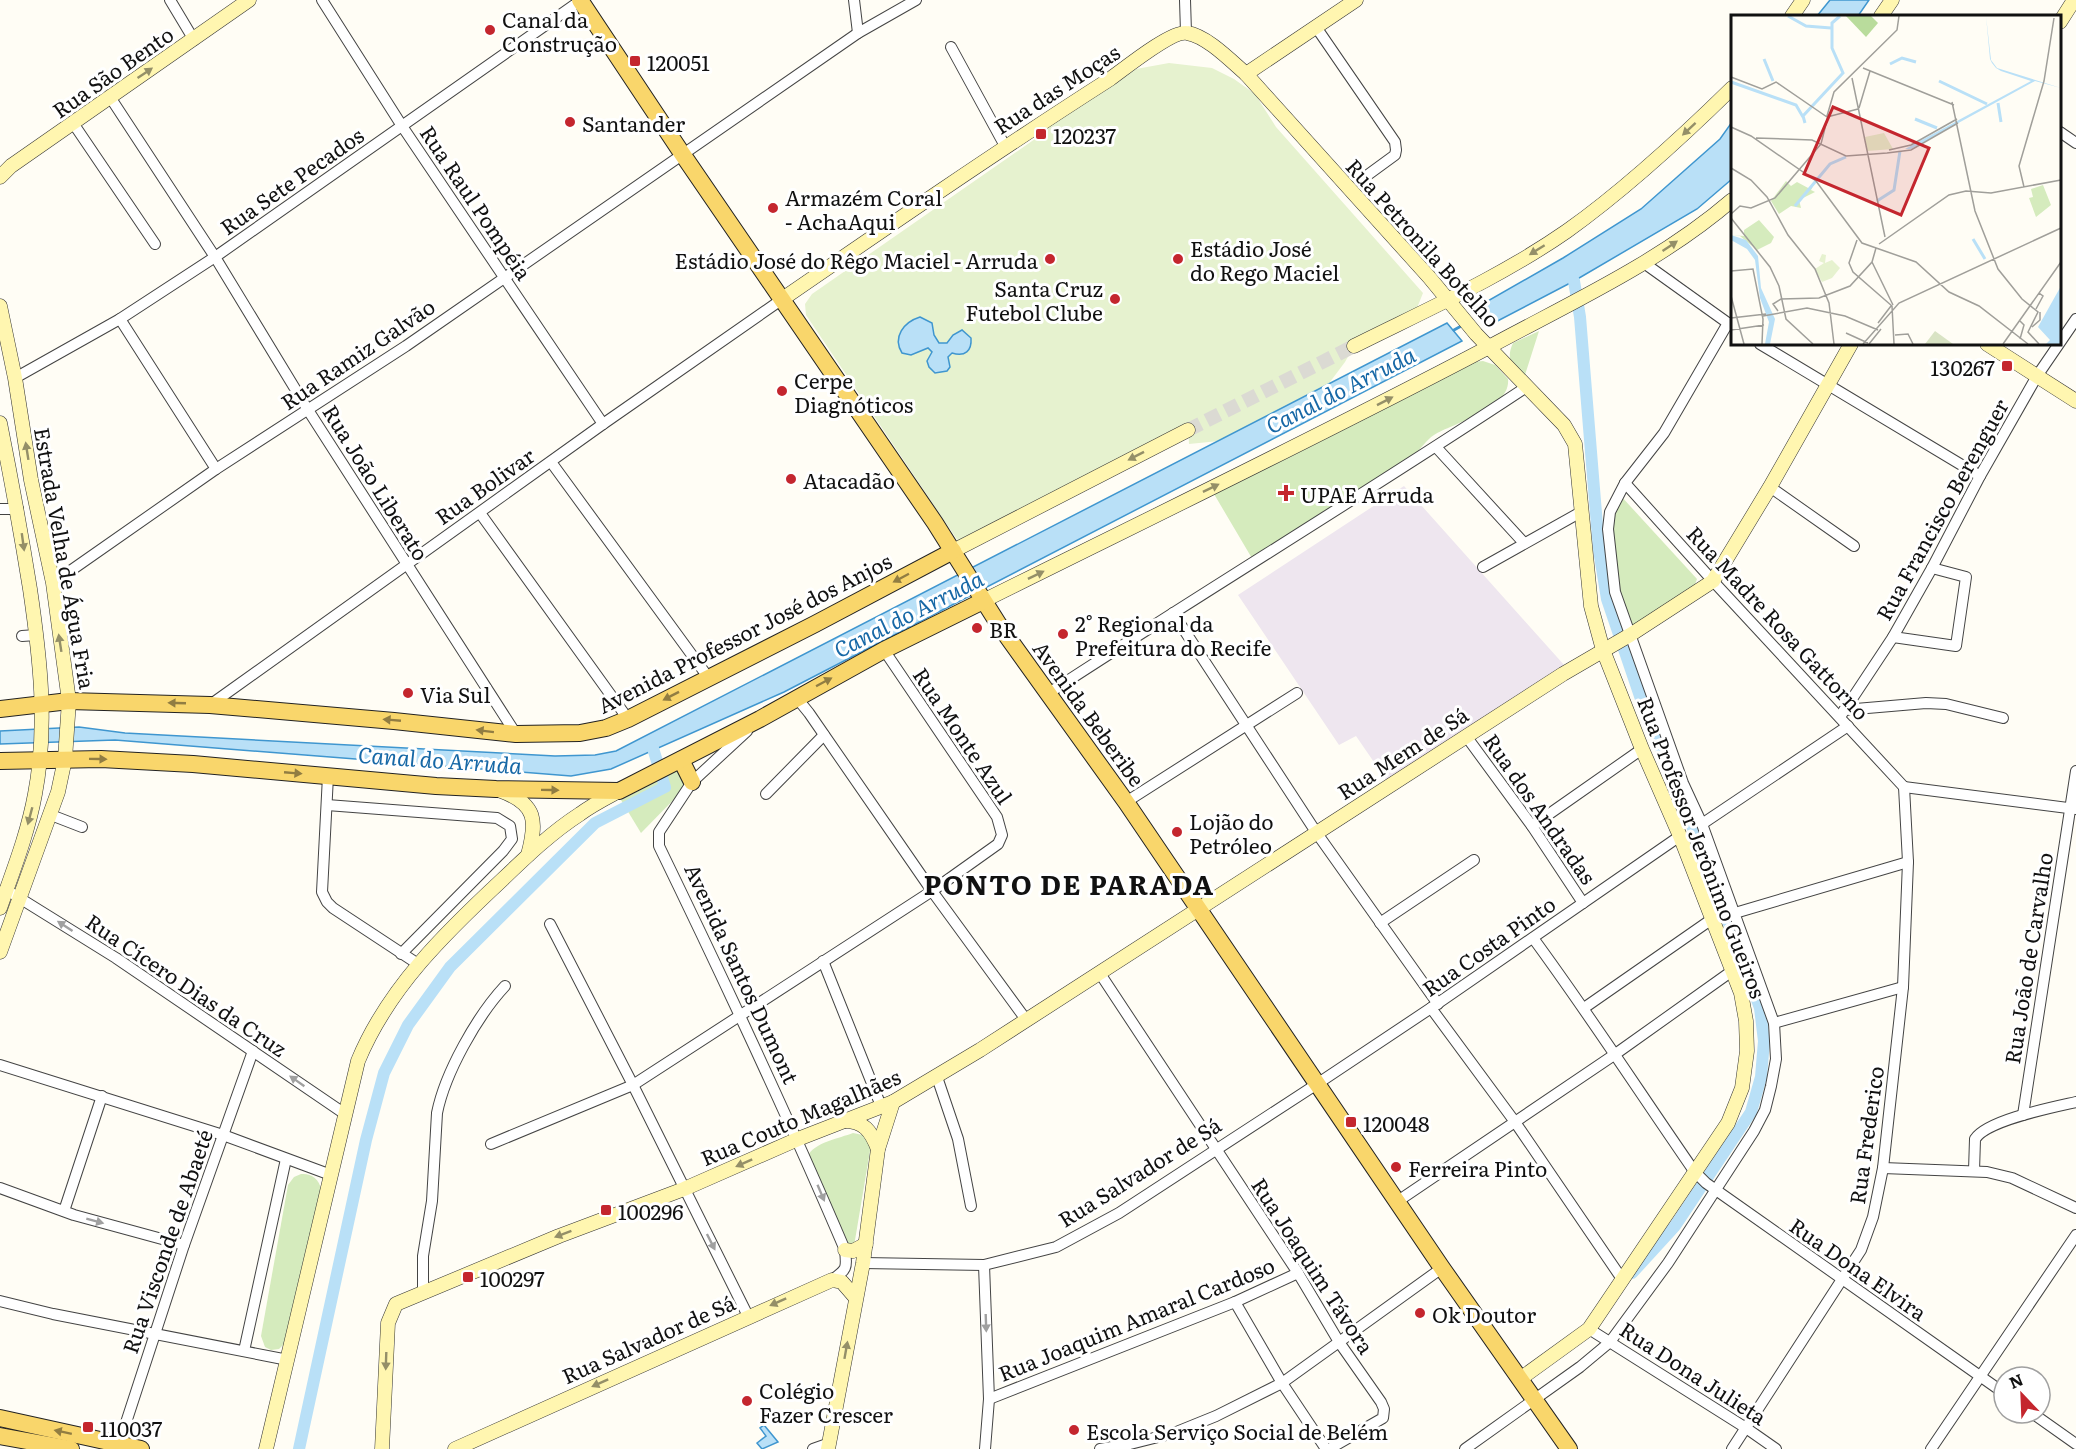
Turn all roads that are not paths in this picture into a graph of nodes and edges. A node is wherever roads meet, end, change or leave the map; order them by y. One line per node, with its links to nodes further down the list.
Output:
1 (170, 0): 18 (street)
2 (249, 0): 18 (street, Rua São Bento)
3 (322, 0): 24 (street, Rua Raul Pompéia)
4 (580, 0): 24 (street, Rua Sete Pecados); 28 (main road, Avenida Beberibe)
5 (854, 0): 17 (street)
6 (916, 0): 17 (street, Rua Ramiz Galvão)
7 (1185, 0): 16 (street)
8 (1356, 0): 15 (street)
9 (1803, 0): 12 (street)
10 (1892, 0): 13 (street)
11 (2073, 6): 14 (street)
12 (1793, 15)
13 (1882, 15)
14 (2061, 21)
15 (1316, 27): 20 (street); 30 (street)
16 (1186, 32): 20 (street); 27 (street, Rua das Moças)
17 (858, 33): 28 (street, Rua Ramiz Galvão)
18 (194, 39): 22 (street, Rua São Bento, one-way to 18)
19 (951, 47): 27 (street)
20 (1246, 74): 38 (street, Rua Petronila Botelho)
21 (1731, 89): 38 (street, one-way to 38)
22 (110, 97): 23 (street, Rua São Bento); 34 (street, Rua João Liberato)
23 (73, 123): 29 (street, Rua São Bento); 33 (street)
24 (402, 126): 34 (street, Rua Sete Pecados); 36 (street, Rua Raul Pompéia)
25 (2061, 133): 26 (street)
26 (2076, 143)
27 (1005, 146): 37 (street, Rua das Moças)
28 (683, 155): 36 (street, Rua Ramiz Galvão); 37 (main road, Avenida Beberibe)
29 (5, 168): 31 (street, Rua São Bento)
30 (1369, 174)
31 (0, 177)
32 (1731, 201): 35 (street, one-way to 32)
33 (155, 244)
34 (214, 258): 40 (street, Rua Sete Pecados); 55 (street, Rua João Liberato)
35 (1644, 263): 42 (street); 49 (street)
36 (506, 277): 55 (street, Rua Ramiz Galvão); 57 (street, Rua Raul Pompéia)
37 (782, 300): 57 (street, Rua Bolivar); 72 (main road, Avenida Beberibe)
38 (1452, 304): 48 (street); 49 (street, Rua Petronila Botelho)
39 (0, 306): 51 (street, Estrada Velha de Água Fria)
40 (120, 319): 51 (street, Rua Sete Pecados); 62 (street)
41 (2076, 319): 43 (street, Rua Francisco Berenguer)
42 (1730, 325): 64 (street, Rua Professor Jerônimo Gueiros)
43 (2061, 341)
44 (1762, 345): 52 (street)
45 (1850, 345): 52 (street)
46 (1989, 345): 50 (street)
47 (2058, 345): 50 (street, Rua Francisco Berenguer)
48 (1354, 346)
49 (1490, 346): 53 (street, Rua Petronila Botelho); 78 (street, one-way to 49)
50 (2037, 376): 54 (street); 63 (street, Rua Francisco Berenguer)
51 (15, 378): 77 (street, Estrada Velha de Água Fria, one-way to 51)
52 (1827, 385): 63 (street); 65 (street)
53 (1528, 386): 59 (street, Rua Petronila Botelho); 60 (street)
54 (2076, 401)
55 (308, 410): 62 (street, Rua Ramiz Galvão); 73 (street, Rua João Liberato)
56 (0, 423): 67 (street, Estrada Velha de Água Fria)
57 (603, 424): 61 (street, Rua Bolivar)
58 (1188, 430): 72 (street, Avenida Professor José dos Anjos, one-way to 72)
59 (1572, 437): 68 (street, Rua Professor Jerônimo Gueiros)
60 (1436, 447): 70 (street); 79 (street)
61 (551, 462): 69 (street, Rua Bolivar); 84 (street)
62 (216, 469): 77 (street, Rua Ramiz Galvão)
63 (1980, 476): 75 (street, Rua Francisco Berenguer)
64 (1625, 483): 76 (street, Rua Madre Rosa Gattorno); 80 (street, Rua Professor Jerônimo Gueiros)
65 (1770, 487): 71 (street); 76 (street)
66 (0, 509): 67 (street)
67 (18, 509): 91 (street, Estrada Velha de Água Fria, one-way to 91)
68 (1581, 512): 70 (street); 82 (street, Rua Professor Jerônimo Gueiros)
69 (480, 513): 73 (street, Rua Bolivar); 94 (street)
70 (1524, 543): 74 (street)
71 (1854, 546)
72 (957, 557): 78 (main road, Avenida Beberibe); 84 (main road, Avenida Professor José dos Anjos, one-way to 84)
73 (406, 564): 89 (street, Rua Bolivar); 97 (street, Rua João Liberato)
74 (1483, 567)
75 (1932, 568): 81 (street, Rua Francisco Berenguer); 81 (street)
76 (1713, 581): 80 (street, Rua Mem de Sá); 92 (street, Rua Madre Rosa Gattorno)
77 (52, 583): 88 (street, Estrada Velha de Água Fria, one-way to 77)
78 (981, 597): 83 (main road); 85 (main road, Avenida Beberibe)
79 (1173, 613): 85 (street); 96 (street)
80 (1628, 636): 82 (street, Rua Mem de Sá); 116 (street, Rua Professor Jerônimo Gueiros)
81 (1893, 637): 92 (street, Rua Francisco Berenguer)
82 (1608, 647): 99 (street, Rua Mem de Sá); 100 (street, Rua Professor Jerônimo Gueiros)
83 (884, 650): 87 (main road, one-way to 83); 124 (street, Rua Monte Azul)
84 (708, 677): 94 (main road, Avenida Professor José dos Anjos, one-way to 94)
85 (1049, 693): 112 (main road, Avenida Beberibe)
86 (1297, 693): 96 (street)
87 (796, 697): 95 (main road); 98 (street)
88 (69, 701): 89 (main road, Avenida Professor José dos Anjos, one-way to 88); 91 (main road, Avenida Professor José dos Anjos); 102 (street, Estrada Velha de Água Fria)
89 (210, 705): 97 (main road, Avenida Professor José dos Anjos, one-way to 89)
90 (0, 709): 91 (main road, Avenida Professor José dos Anjos)
91 (42, 711): 101 (street, Estrada Velha de Água Fria)
92 (1844, 718): 93 (street); 108 (street, Rua Madre Rosa Gattorno); 116 (street)
93 (2003, 718)
94 (628, 719): 97 (main road, Avenida Professor José dos Anjos)
95 (760, 719): 104 (main road); 107 (street)
96 (1246, 725): 112 (street); 119 (street)
97 (516, 735)
98 (824, 735): 111 (street); 124 (street)
99 (1466, 736): 117 (street, Rua dos Andradas); 119 (street, Rua Mem de Sá)
100 (1642, 749): 117 (street); 120 (street, Rua Professor Jerônimo Gueiros)
101 (40, 751): 102 (main road); 103 (main road); 126 (street, Estrada Velha de Água Fria, one-way to 126)
102 (66, 751): 106 (main road, one-way to 106); 115 (street, Estrada Velha de Água Fria)
103 (0, 760)
104 (679, 761): 107 (main road); 110 (main road)
105 (2076, 771): 114 (street, Rua João de Carvalho)
106 (328, 776): 109 (main road); 113 (street)
107 (692, 782): 144 (street, Avenida Santos Dumont)
108 (1904, 787): 114 (street); 123 (street, Rua Frederico)
109 (496, 789): 110 (main road, one-way to 110); 121 (street)
110 (619, 791): 121 (street)
111 (766, 794)
112 (1126, 802): 128 (main road, Avenida Beberibe)
113 (327, 805): 135 (street); 135 (street)
114 (2073, 808): 157 (street, Rua João de Carvalho)
115 (51, 815): 118 (street); 125 (street, Estrada Velha de Água Fria)
116 (1702, 824): 129 (street, Rua Professor Jerônimo Gueiros)
117 (1532, 826): 127 (street, Rua dos Andradas)
118 (82, 827)
119 (1317, 832): 128 (street, Rua Mem de Sá); 132 (street)
120 (1680, 836): 127 (street, Rua Costa Pinto); 130 (street, Rua Professor Jerônimo Gueiros)
121 (528, 855): 137 (street)
122 (1474, 860): 132 (street)
123 (1908, 861): 129 (street); 141 (street, Rua Frederico)
124 (932, 891): 136 (street); 145 (street)
125 (20, 897): 126 (street, Rua Cícero Dias da Cruz); 134 (street, Estrada Velha de Água Fria); 147 (street, Rua Cícero Dias da Cruz, one-way to 125)
126 (2, 898)
127 (1583, 903): 133 (street, Rua Costa Pinto)
128 (1198, 909): 139 (street, Rua Couto Magalhães); 151 (main road, Avenida Beberibe)
129 (1735, 913): 146 (street, Rua Professor Jerônimo Gueiros)
130 (1712, 919): 138 (street, Rua Professor Jerônimo Gueiros); 143 (street)
131 (550, 924): 152 (street)
132 (1380, 924): 142 (street)
133 (1533, 938): 142 (street, Rua Costa Pinto); 143 (street, Rua Dona Elvira)
134 (0, 952)
135 (402, 954): 137 (street)
136 (823, 961): 144 (street); 155 (street)
137 (418, 964): 156 (street)
138 (1732, 971): 148 (street); 168 (street, Rua Professor Jerônimo Gueiros)
139 (1099, 972): 145 (street, Rua Couto Magalhães); 164 (street, Rua Joaquim Távora)
140 (505, 986): 188 (street)
141 (1903, 987): 146 (street); 166 (street, Rua Frederico)
142 (1435, 1006): 151 (street, Rua Costa Pinto); 159 (street)
143 (1584, 1008): 148 (street, Rua Dona Elvira)
144 (741, 1015): 152 (street); 161 (street, Avenida Santos Dumont)
145 (1027, 1020): 150 (street, Rua Couto Magalhães)
146 (1774, 1023): 171 (street, Rua Professor Jerônimo Gueiros)
147 (253, 1051): 156 (street, Rua Cícero Dias da Cruz, one-way to 147); 160 (street, Rua Visconde de Abaeté)
148 (1614, 1055): 159 (street); 168 (street, Rua Dona Elvira)
149 (0, 1065): 153 (street)
150 (937, 1077): 155 (street, Rua Couto Magalhães); 174 (street)
151 (1317, 1084): 164 (street, Rua Salvador de Sá); 173 (main road, Avenida Beberibe)
152 (633, 1085): 162 (street); 172 (street)
153 (102, 1096): 160 (street); 176 (street)
154 (2076, 1102): 157 (street)
155 (887, 1104): 158 (street, Rua Couto Magalhães); 163 (street)
156 (345, 1114): 169 (street)
157 (2023, 1115): 167 (street)
158 (843, 1121): 161 (street, Rua Couto Magalhães); 163 (street)
159 (1515, 1122): 173 (street); 185 (street)
160 (223, 1135): 165 (street); 179 (street, Rua Visconde de Abaeté)
161 (798, 1139): 172 (street, Rua Couto Magalhães, one-way to 172); 180 (street, Avenida Santos Dumont, one-way to 180)
162 (491, 1144)
163 (878, 1149): 178 (street)
164 (1215, 1149): 182 (street, Rua Salvador de Sá); 184 (street, Rua Joaquim Távora)
165 (286, 1159): 169 (street); 197 (street)
166 (1883, 1168): 167 (street); 186 (street, Rua Frederico)
167 (1974, 1171): 175 (street)
168 (1697, 1174): 171 (street, Rua Dona Elvira); 185 (street, Rua Professor Jerônimo Gueiros)
169 (331, 1175): 198 (street)
170 (0, 1188): 176 (street)
171 (1713, 1188): 186 (street, Rua Dona Elvira); 195 (street, Rua Professor Jerônimo Gueiros)
172 (684, 1190): 188 (street, Rua Couto Magalhães, one-way to 188); 192 (street, one-way to 192)
173 (1398, 1201): 183 (main road, Avenida Beberibe)
174 (971, 1206)
175 (2076, 1208)
176 (64, 1211): 179 (street, one-way to 179)
177 (2076, 1235): 199 (street)
178 (866, 1244): 180 (street); 181 (street)
179 (184, 1245): 194 (street, Rua Visconde de Abaeté)
180 (845, 1250): 187 (street)
181 (863, 1263): 182 (street, Rua Salvador de Sá); 189 (street)
182 (984, 1265): 203 (street, one-way to 203)
183 (1443, 1268): 196 (street); 200 (main road, Avenida Beberibe)
184 (1298, 1273): 191 (street, Rua Joaquim Amaral Cardoso); 196 (street, Rua Joaquim Távora)
185 (1622, 1279): 193 (street, Rua Professor Jerônimo Gueiros)
186 (1841, 1279): 199 (street, Rua Dona Elvira); 207 (street, Rua Frederico)
187 (832, 1280): 189 (street); 192 (street, Rua Salvador de Sá, one-way to 192)
188 (423, 1292): 216 (street, Rua Couto Magalhães, one-way to 216)
189 (855, 1297): 211 (street, one-way to 189)
190 (0, 1301): 194 (street)
191 (1235, 1302): 201 (street); 203 (street, Rua Joaquim Amaral Cardoso)
192 (748, 1316): 217 (street, Rua Salvador de Sá, one-way to 217)
193 (1591, 1330): 195 (street, Rua Dona Julieta); 200 (street, Rua Professor Jerônimo Gueiros)
194 (154, 1335): 197 (street); 209 (street, Rua Visconde de Abaeté)
195 (1608, 1340): 204 (street, Rua Professor Jerônimo Gueiros); 207 (street, Rua Dona Julieta)
196 (1339, 1342): 201 (street); 221 (street, Rua Joaquim Távora)
197 (244, 1351): 198 (street)
198 (288, 1360): 215 (street)
199 (1980, 1377): 202 (street, Rua Dona Elvira); 226 (street)
200 (1520, 1379): 204 (main road, Avenida Beberibe)
201 (1282, 1383): 212 (street); 221 (street)
202 (1992, 1386)
203 (989, 1399): 219 (street)
204 (1535, 1400): 222 (street, Rua Professor Jerônimo Gueiros); 223 (main road, Avenida Beberibe)
205 (0, 1418): 209 (main road, one-way to 205)
206 (2049, 1425): 210 (street)
207 (1746, 1428): 224 (street, Rua Frederico); 225 (street, Rua Dona Julieta)
208 (0, 1436): 213 (main road)
209 (119, 1444): 214 (main road)
210 (2076, 1444)
211 (829, 1446): 218 (street)
212 (1131, 1447): 220 (street)
213 (71, 1449)
214 (141, 1449)
215 (266, 1449)
216 (382, 1449)
217 (455, 1449)
218 (813, 1449)
219 (985, 1449)
220 (1100, 1449)
221 (1328, 1449)
222 (1465, 1449)
223 (1569, 1449)
224 (1732, 1449)
225 (1776, 1449)
226 (1931, 1449)

